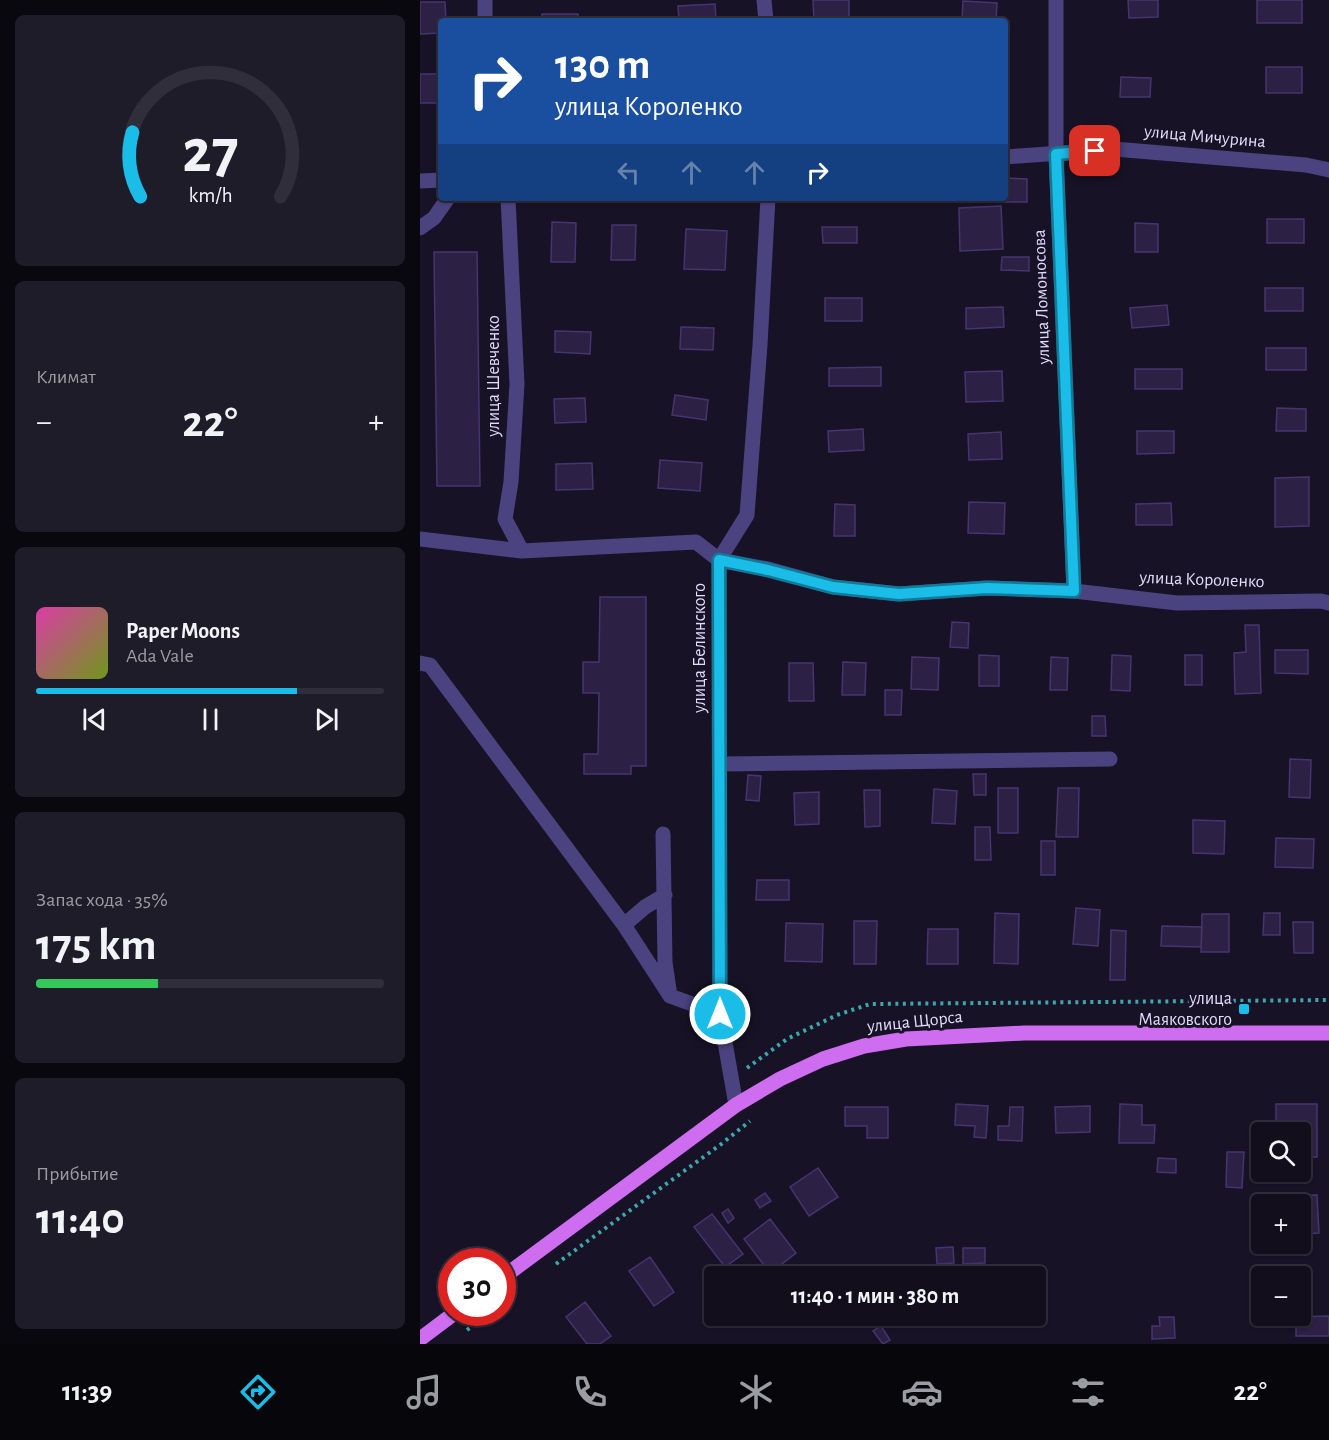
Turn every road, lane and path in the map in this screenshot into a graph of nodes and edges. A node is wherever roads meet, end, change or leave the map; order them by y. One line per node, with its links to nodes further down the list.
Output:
1 (485, 0): 4 (street)
2 (764, 0): 5 (street)
3 (1056, 0): 6 (street, улица Ломоносова)
4 (485, 18)
5 (766, 18)
6 (1056, 154): 7 (street, улица Мичурина); 8 (street, улица Мичурина); 18 (street, улица Ломоносова)
7 (1008, 157)
8 (1329, 170)
9 (438, 180): 10 (street)
10 (420, 182)
11 (446, 201): 14 (street)
12 (508, 201): 16 (street, улица Шевченко)
13 (768, 201): 17 (street, улица Белинского)
14 (420, 228)
15 (420, 539): 16 (street)
16 (522, 551): 17 (street)
17 (719, 560): 18 (street, улица Короленко); 22 (street, улица Белинского)
18 (1074, 591): 19 (street, улица Короленко)
19 (1329, 603)
20 (420, 663): 25 (street)
21 (1110, 759): 22 (street)
22 (720, 764): 28 (street, улица Белинского)
23 (663, 834): 24 (street)
24 (665, 895): 25 (street); 26 (street)
25 (624, 925): 26 (street)
26 (670, 996): 28 (street)
27 (1329, 1000): 30 (path)
28 (720, 1014): 30 (street, улица Белинского)
29 (1329, 1033): 31 (main road, улица Щорса)
30 (732, 1079): 31 (street, улица Белинского)
31 (736, 1105): 34 (main road, улица Щорса)
32 (753, 1118): 33 (path)
33 (555, 1265)
34 (516, 1268)
35 (520, 1291): 36 (path)
36 (516, 1294)
37 (438, 1326): 38 (main road)
38 (420, 1339)

